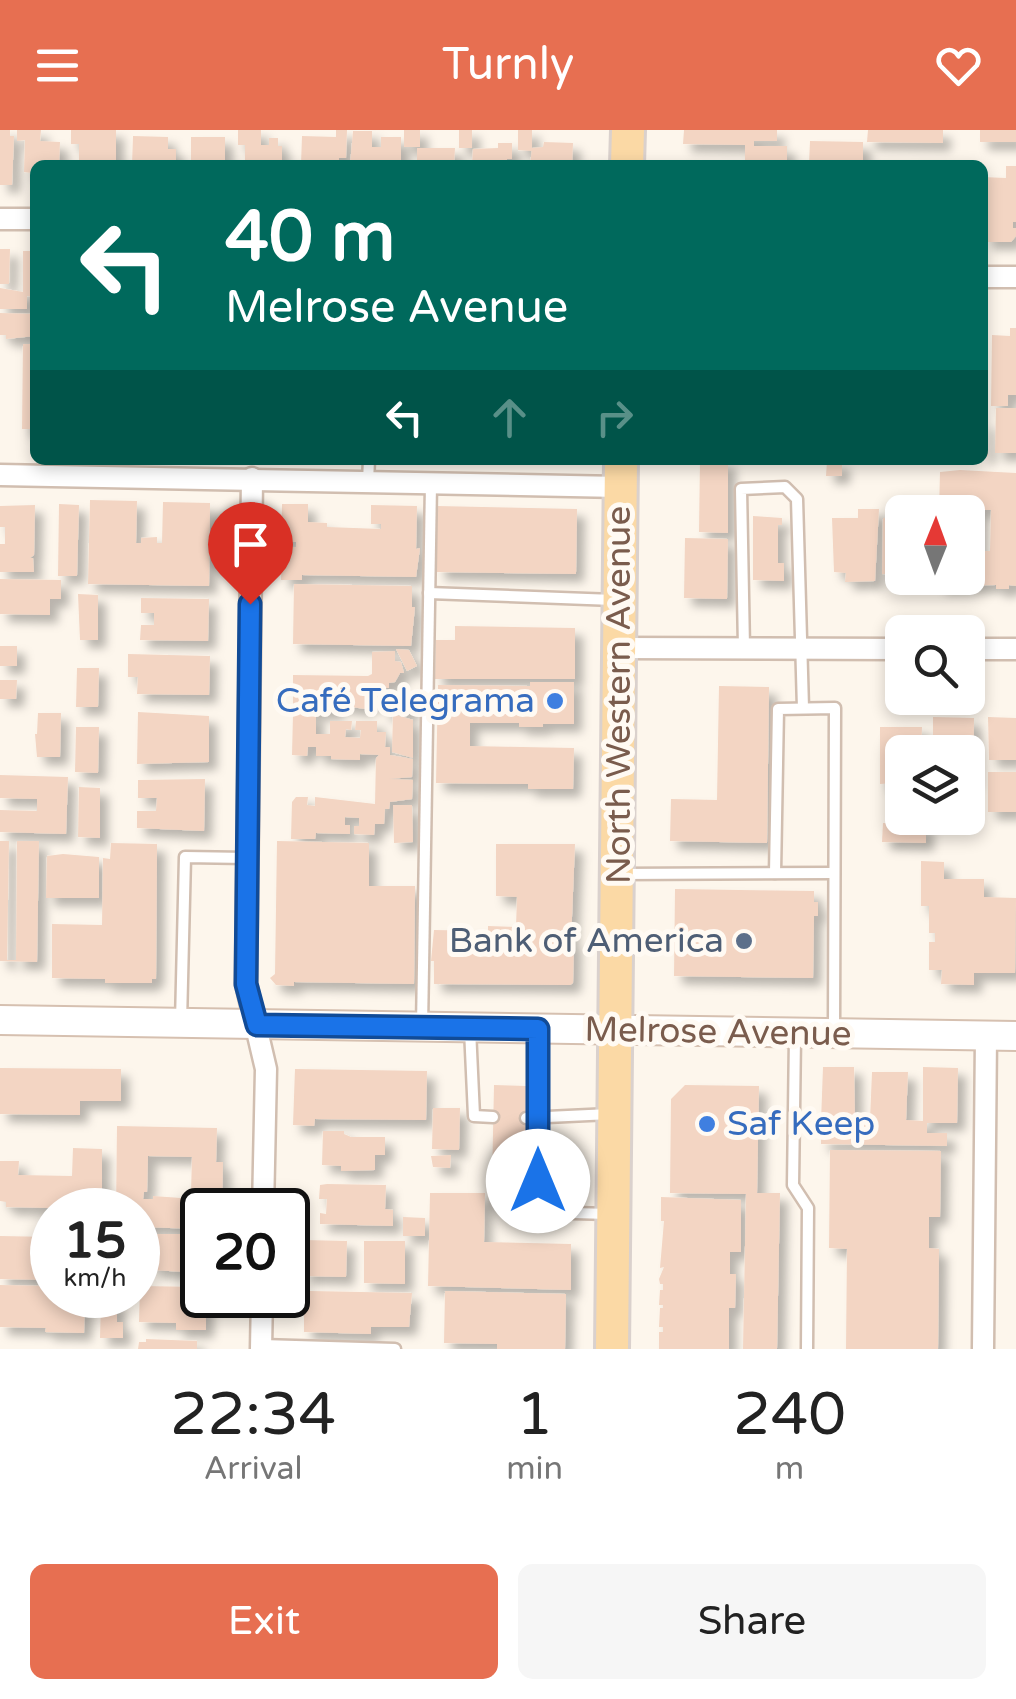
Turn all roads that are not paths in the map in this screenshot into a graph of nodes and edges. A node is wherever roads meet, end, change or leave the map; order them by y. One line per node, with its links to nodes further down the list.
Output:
1 (628, 130): 2 (main road)
2 (627, 160)
3 (0, 219): 4 (street)
4 (30, 220)
5 (988, 277): 6 (street)
6 (1016, 277)
7 (368, 470): 10 (street); 11 (street)
8 (621, 474): 11 (street); 13 (main road, North Western Avenue)
9 (0, 475): 10 (street)
10 (252, 478): 21 (street)
11 (431, 482): 12 (lane)
12 (430, 593): 13 (lane); 28 (lane)
13 (620, 600): 14 (main road, North Western Avenue)
14 (620, 648): 15 (street); 24 (main road, North Western Avenue)
15 (744, 648): 16 (street); 16 (lane)
16 (804, 648): 17 (street); 20 (lane)
17 (885, 649)
18 (985, 649): 19 (street)
19 (1016, 649)
20 (803, 708): 22 (lane); 23 (lane)
21 (248, 858): 26 (lane); 27 (street)
22 (774, 872): 23 (lane); 24 (lane)
23 (834, 873): 33 (lane)
24 (618, 874): 31 (main road, North Western Avenue)
25 (0, 1020): 26 (main road, Melrose Avenue)
26 (181, 1024): 27 (main road, Melrose Avenue)
27 (257, 1025): 28 (main road, Melrose Avenue); 39 (street)
28 (422, 1028): 29 (main road, Melrose Avenue)
29 (470, 1028): 30 (main road, Melrose Avenue); 37 (lane)
30 (538, 1029): 31 (main road, Melrose Avenue); 38 (lane)
31 (617, 1031): 32 (main road, Melrose Avenue); 36 (main road, North Western Avenue)
32 (795, 1034): 33 (main road, Melrose Avenue); 45 (lane)
33 (834, 1035): 34 (main road, Melrose Avenue)
34 (986, 1036): 35 (main road, Melrose Avenue); 46 (street)
35 (1016, 1036)
36 (616, 1114): 38 (lane); 40 (main road, North Western Avenue)
37 (493, 1116)
38 (532, 1117): 40 (lane)
39 (263, 1188)
40 (614, 1214): 44 (main road, North Western Avenue)
41 (262, 1318): 42 (street)
42 (261, 1347): 43 (lane)
43 (395, 1349)
44 (612, 1349)
45 (807, 1349)
46 (983, 1349)

